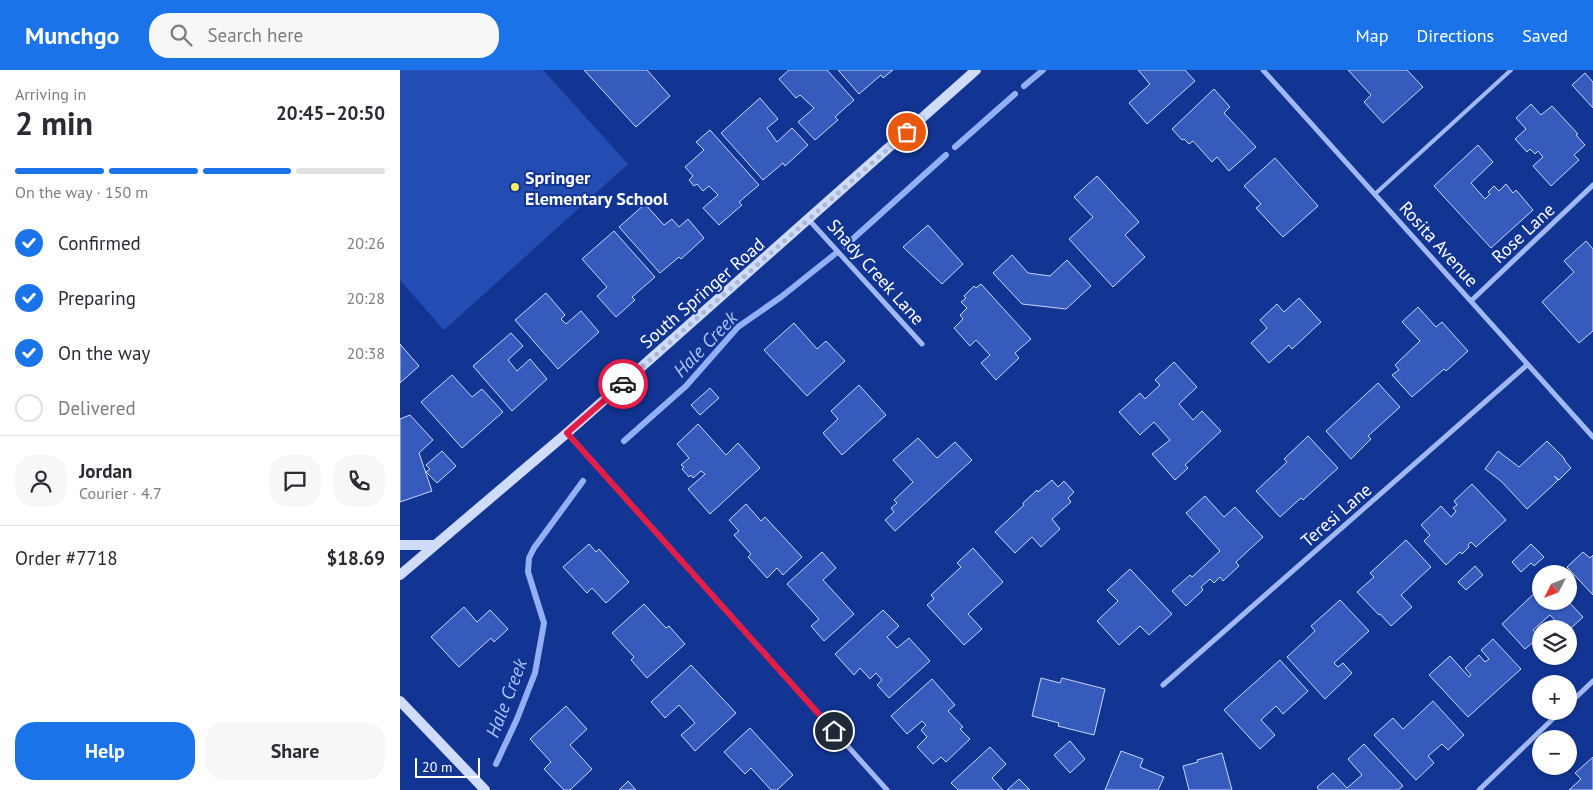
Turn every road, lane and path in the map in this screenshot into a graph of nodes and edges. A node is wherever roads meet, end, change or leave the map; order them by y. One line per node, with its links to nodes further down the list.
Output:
1 (976, 70): 6 (street, South Springer Road)
2 (1264, 70): 5 (street, Rosita Avenue)
3 (1511, 70): 5 (lane)
4 (1593, 186): 7 (street, Rose Lane)
5 (1375, 194): 7 (street, Rosita Avenue)
6 (809, 220): 8 (street, Shady Creek Lane); 10 (street, South Springer Road)
7 (1471, 300): 9 (street, Rosita Avenue)
8 (922, 344)
9 (1527, 365): 11 (street, Rosita Avenue); 16 (street, Teresi Lane)
10 (567, 433): 13 (street, South Springer Road); 21 (street)
11 (1593, 437)
12 (400, 545): 13 (street)
13 (434, 545): 14 (street, South Springer Road)
14 (400, 575)
15 (1593, 681): 17 (street)
16 (1163, 684)
17 (1577, 696)
18 (400, 701): 20 (street)
19 (1553, 720): 22 (street)
20 (485, 790)
21 (887, 790)
22 (1479, 790)

